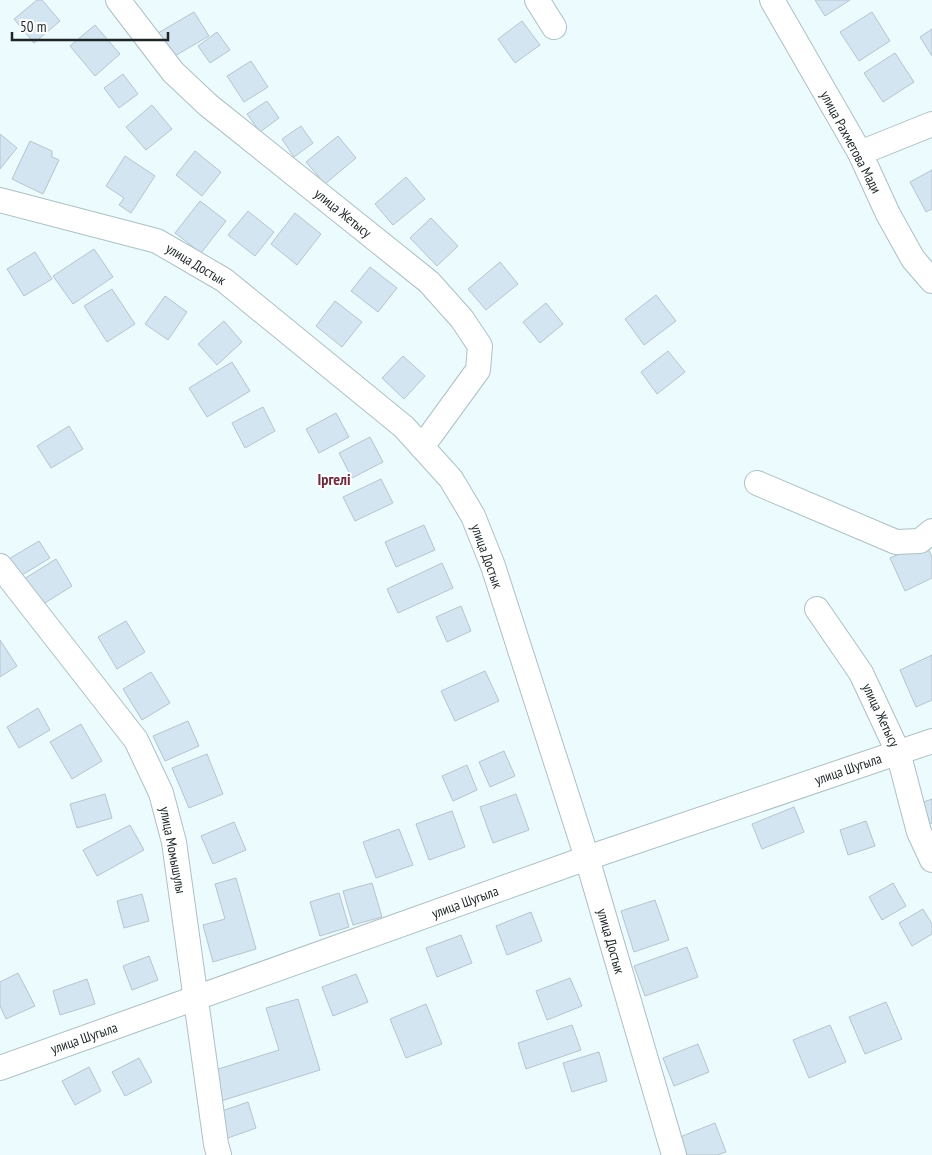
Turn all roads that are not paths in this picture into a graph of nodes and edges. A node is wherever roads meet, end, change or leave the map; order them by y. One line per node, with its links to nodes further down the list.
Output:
1 (118, 0): 9 (street, улица Жетысу)
2 (537, 0): 4 (street)
3 (772, 0): 6 (street, улица Рахметова Мади)
4 (554, 27)
5 (932, 124): 6 (street)
6 (860, 152): 8 (street, улица Рахметова Мади)
7 (0, 200): 9 (street, улица Достык)
8 (932, 281)
9 (422, 447): 16 (street, улица Достык)
10 (757, 483): 11 (street)
11 (932, 531)
12 (0, 566): 18 (street, улица Момышулы)
13 (817, 609): 15 (street, улица Жетысу)
14 (932, 741): 15 (street, улица Шугыла)
15 (898, 752): 16 (street, улица Шугыла); 17 (street, улица Жетысу)
16 (587, 858): 18 (street, улица Шугыла); 21 (street, улица Достык)
17 (932, 860)
18 (197, 998): 19 (street, улица Шугыла); 20 (street, улица Момышулы)
19 (0, 1068)
20 (219, 1155)
21 (674, 1155)

